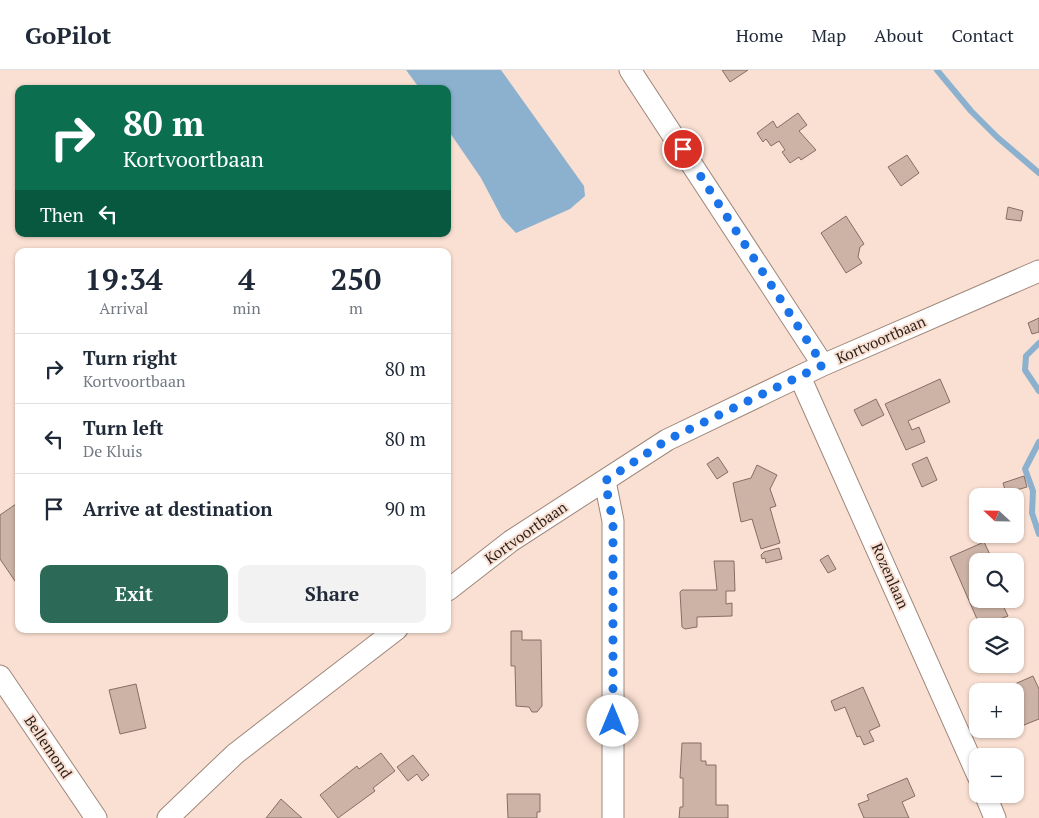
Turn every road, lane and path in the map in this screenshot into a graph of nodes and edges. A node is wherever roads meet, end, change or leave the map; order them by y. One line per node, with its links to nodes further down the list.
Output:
1 (630, 70): 3 (street)
2 (1039, 271): 3 (street, Kortvoortbaan)
3 (823, 365): 4 (street, Kortvoortbaan)
4 (800, 377): 5 (street, Kortvoortbaan); 9 (street, Rozenlaan)
5 (605, 481): 6 (street, Kortvoortbaan); 13 (street)
6 (451, 588)
7 (392, 633): 12 (street)
8 (0, 676): 11 (street, Bellemond)
9 (969, 756)
10 (989, 803): 14 (street)
11 (96, 818)
12 (168, 818)
13 (613, 818)
14 (995, 818)

